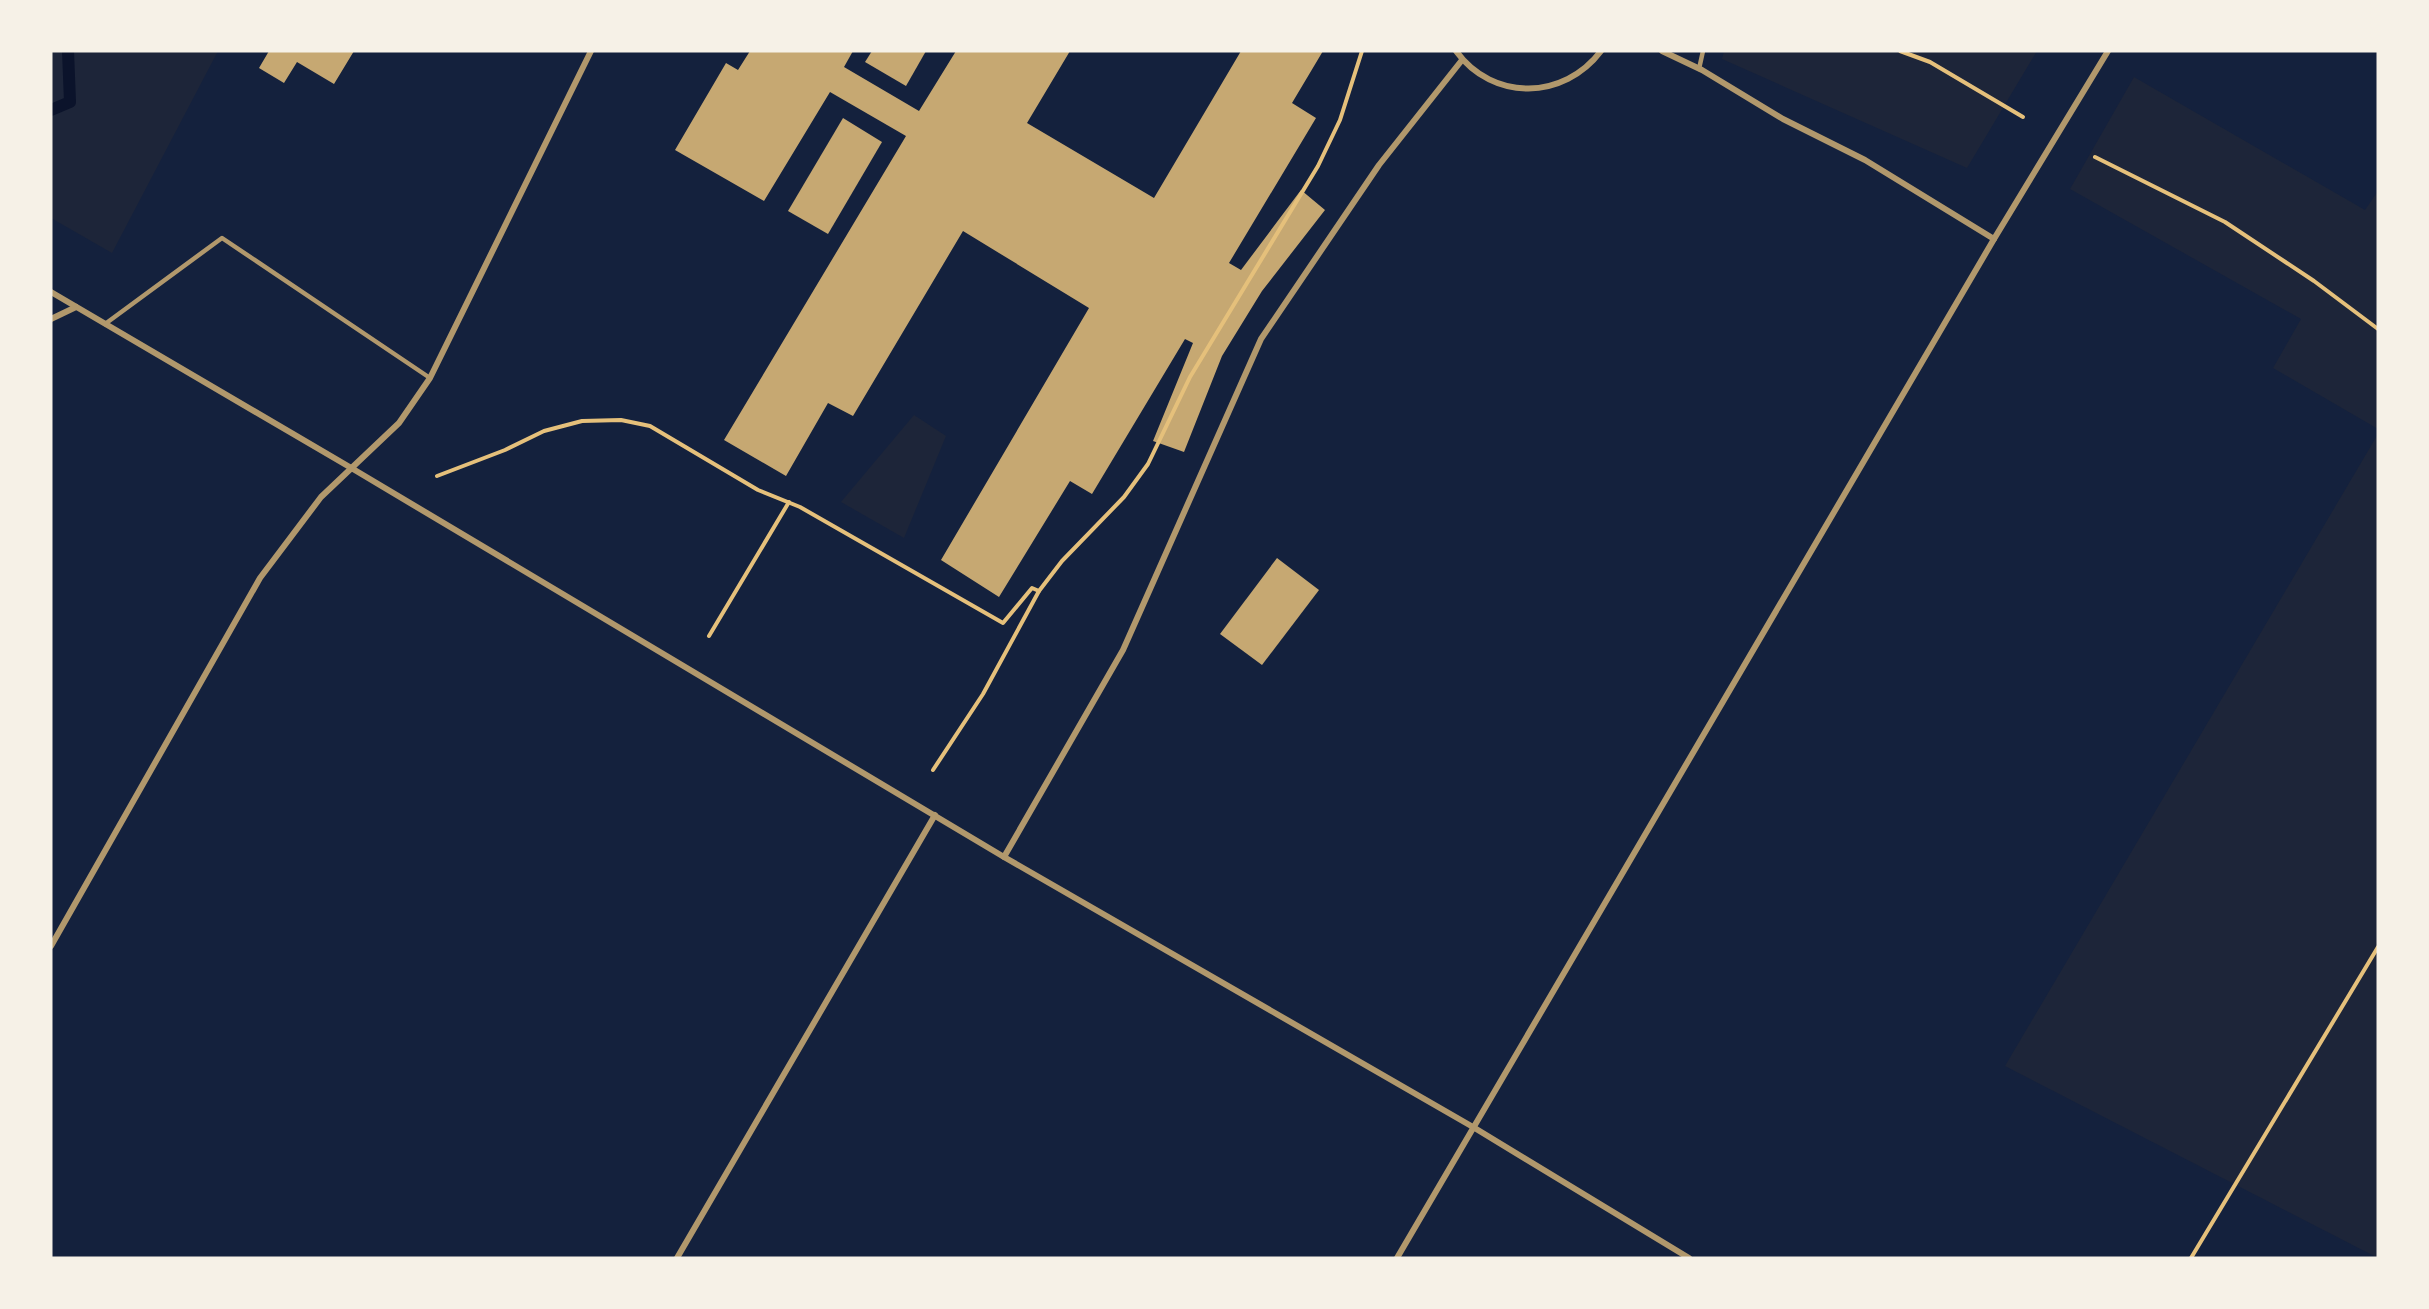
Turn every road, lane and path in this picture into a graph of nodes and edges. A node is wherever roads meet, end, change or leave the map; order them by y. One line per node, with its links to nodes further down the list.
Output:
1 (591, 51): 19 (street)
2 (1362, 51): 23 (path)
3 (1456, 51): 9 (street)
4 (1601, 51): 9 (street)
5 (1662, 51): 10 (street)
6 (1703, 51): 10 (lane)
7 (1900, 51): 11 (path)
8 (2108, 51): 13 (street)
9 (1462, 60): 27 (street)
10 (1699, 69): 13 (street)
11 (2023, 117)
12 (2095, 157): 18 (path)
13 (1994, 240): 30 (street)
14 (51, 292): 15 (street)
15 (76, 307): 16 (street); 17 (street)
16 (51, 319)
17 (105, 324): 19 (lane); 20 (street)
18 (2378, 329)
19 (430, 378): 20 (street)
20 (353, 469): 26 (street); 28 (street)
21 (437, 476): 22 (path)
22 (789, 502): 23 (path); 24 (path)
23 (1039, 591): 25 (path)
24 (709, 636)
25 (933, 770)
26 (935, 815): 27 (street); 31 (street)
27 (1004, 857): 30 (street)
28 (51, 946)
29 (2378, 947): 34 (path)
30 (1473, 1127): 32 (street); 33 (street)
31 (676, 1258)
32 (1397, 1258)
33 (1689, 1258)
34 (2191, 1258)

